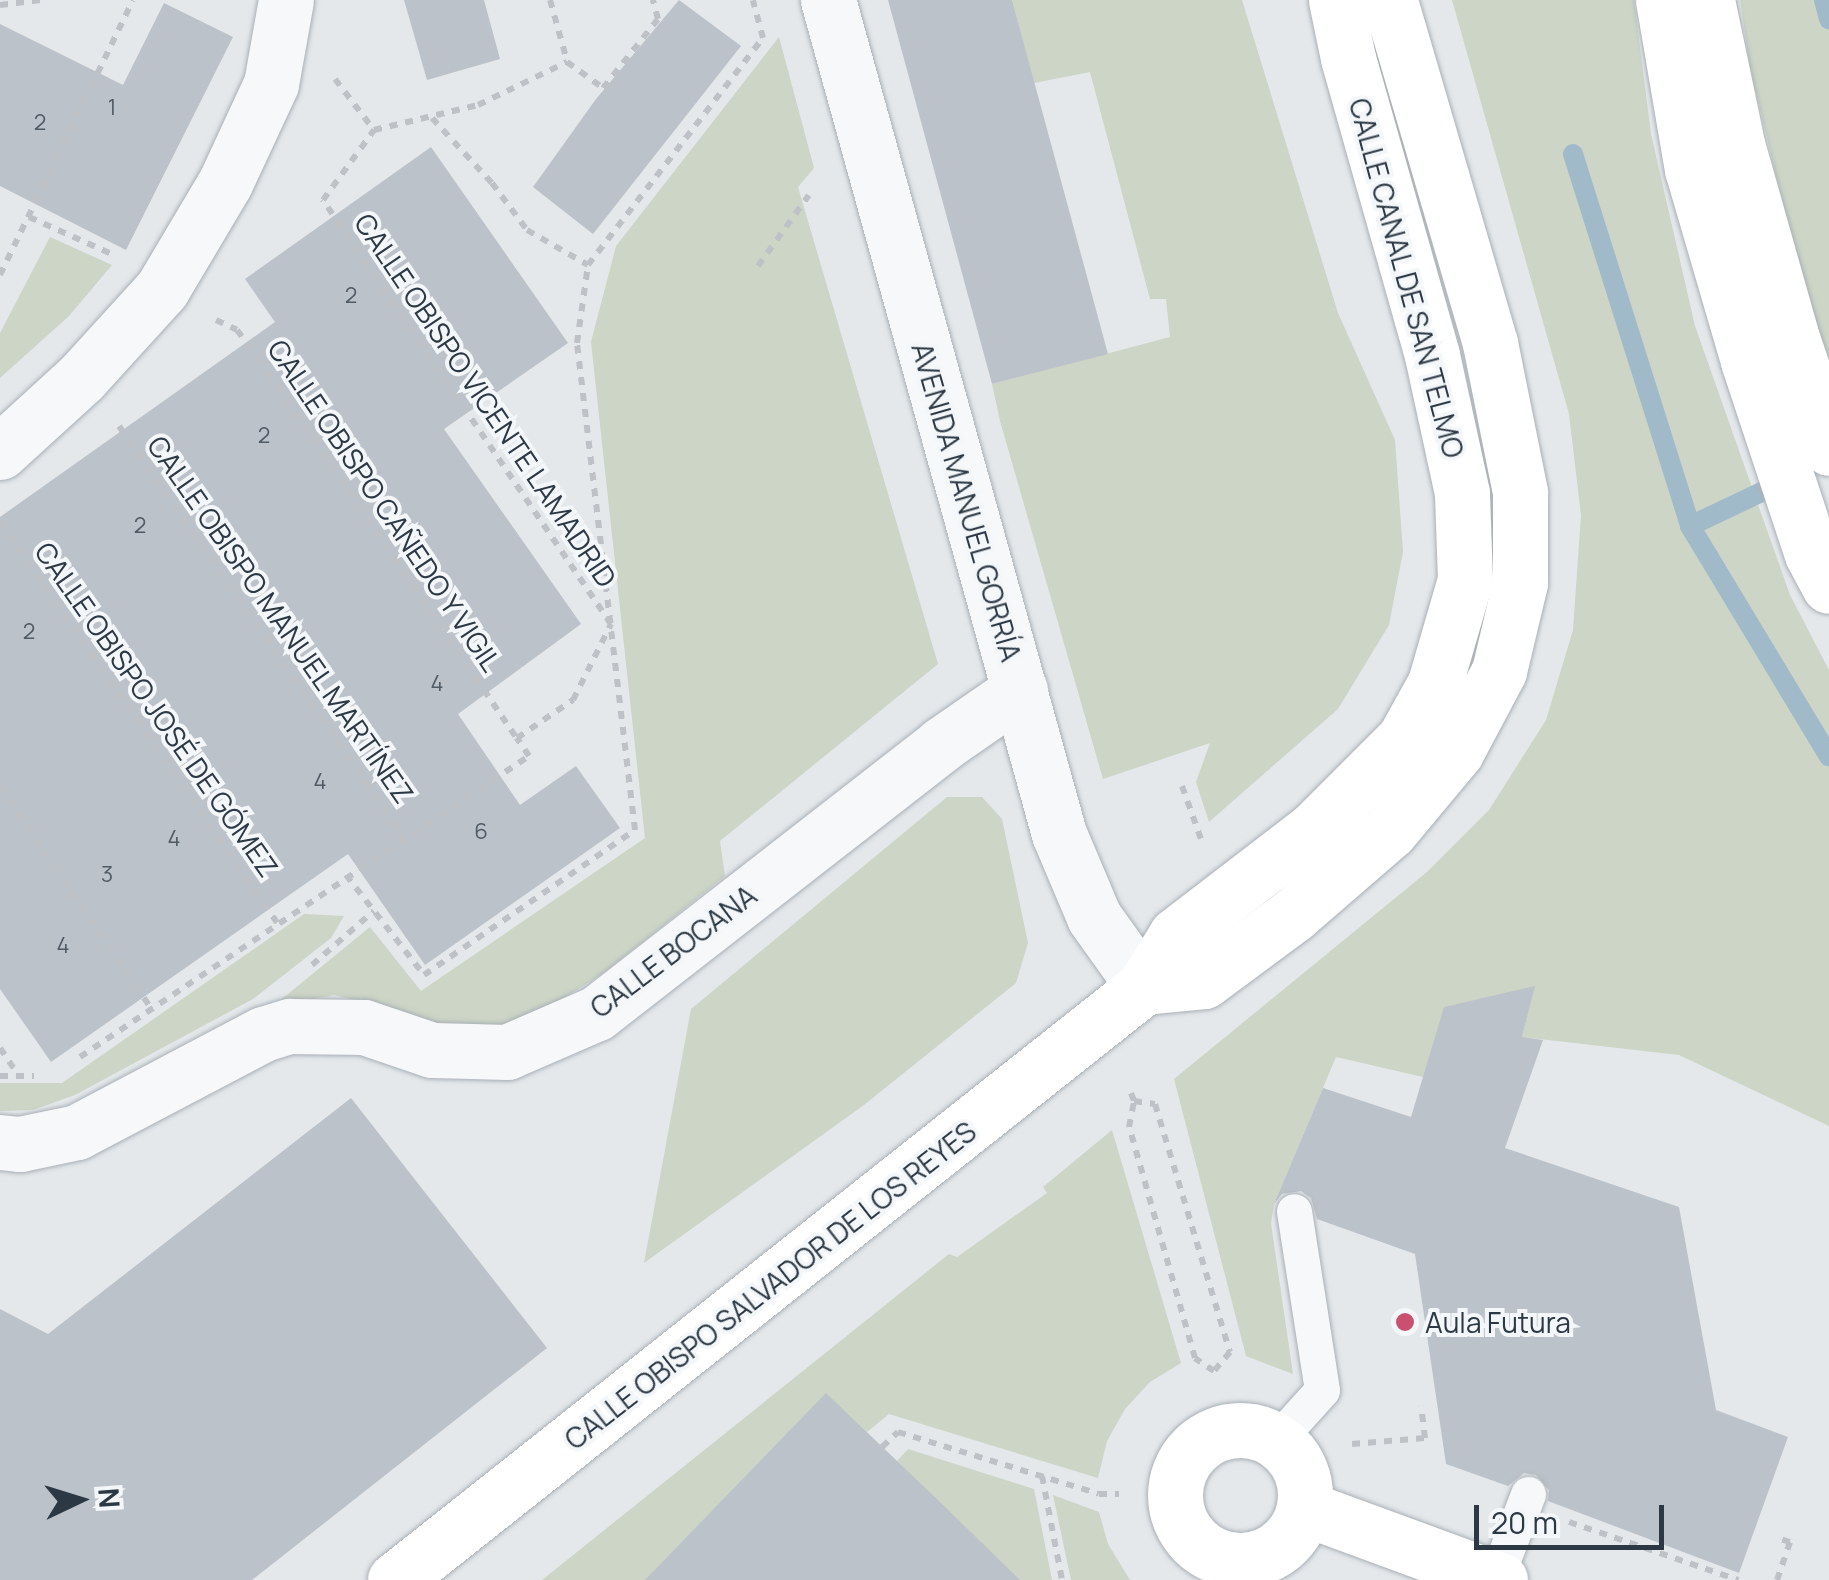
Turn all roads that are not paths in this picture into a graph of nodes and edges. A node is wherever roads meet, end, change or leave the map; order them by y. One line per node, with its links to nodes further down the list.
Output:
1 (286, 0): 8 (street)
2 (828, 0): 10 (street, AVENIDA MANUEL GORRÍA)
3 (1336, 0): 11 (main road, CALLE CANAL DE SAN TELMO)
4 (1390, 0): 11 (main road, CALLE CANAL DE SAN TELMO)
5 (1662, 0): 9 (main road)
6 (1707, 0): 7 (main road)
7 (1829, 448)
8 (0, 452)
9 (1829, 586)
10 (1020, 690): 11 (street, AVENIDA MANUEL GORRÍA); 12 (street, CALLE BOCANA)
11 (1144, 987): 19 (main road, CALLE OBISPO SALVADOR DE LOS REYES)
12 (0, 1142)
13 (1294, 1211): 14 (lane)
14 (1278, 1440): 16 (main road); 17 (main road)
15 (1528, 1494): 18 (lane)
16 (1295, 1544): 17 (main road); 18 (main road)
17 (1215, 1566)
18 (1498, 1579)
19 (394, 1580)

